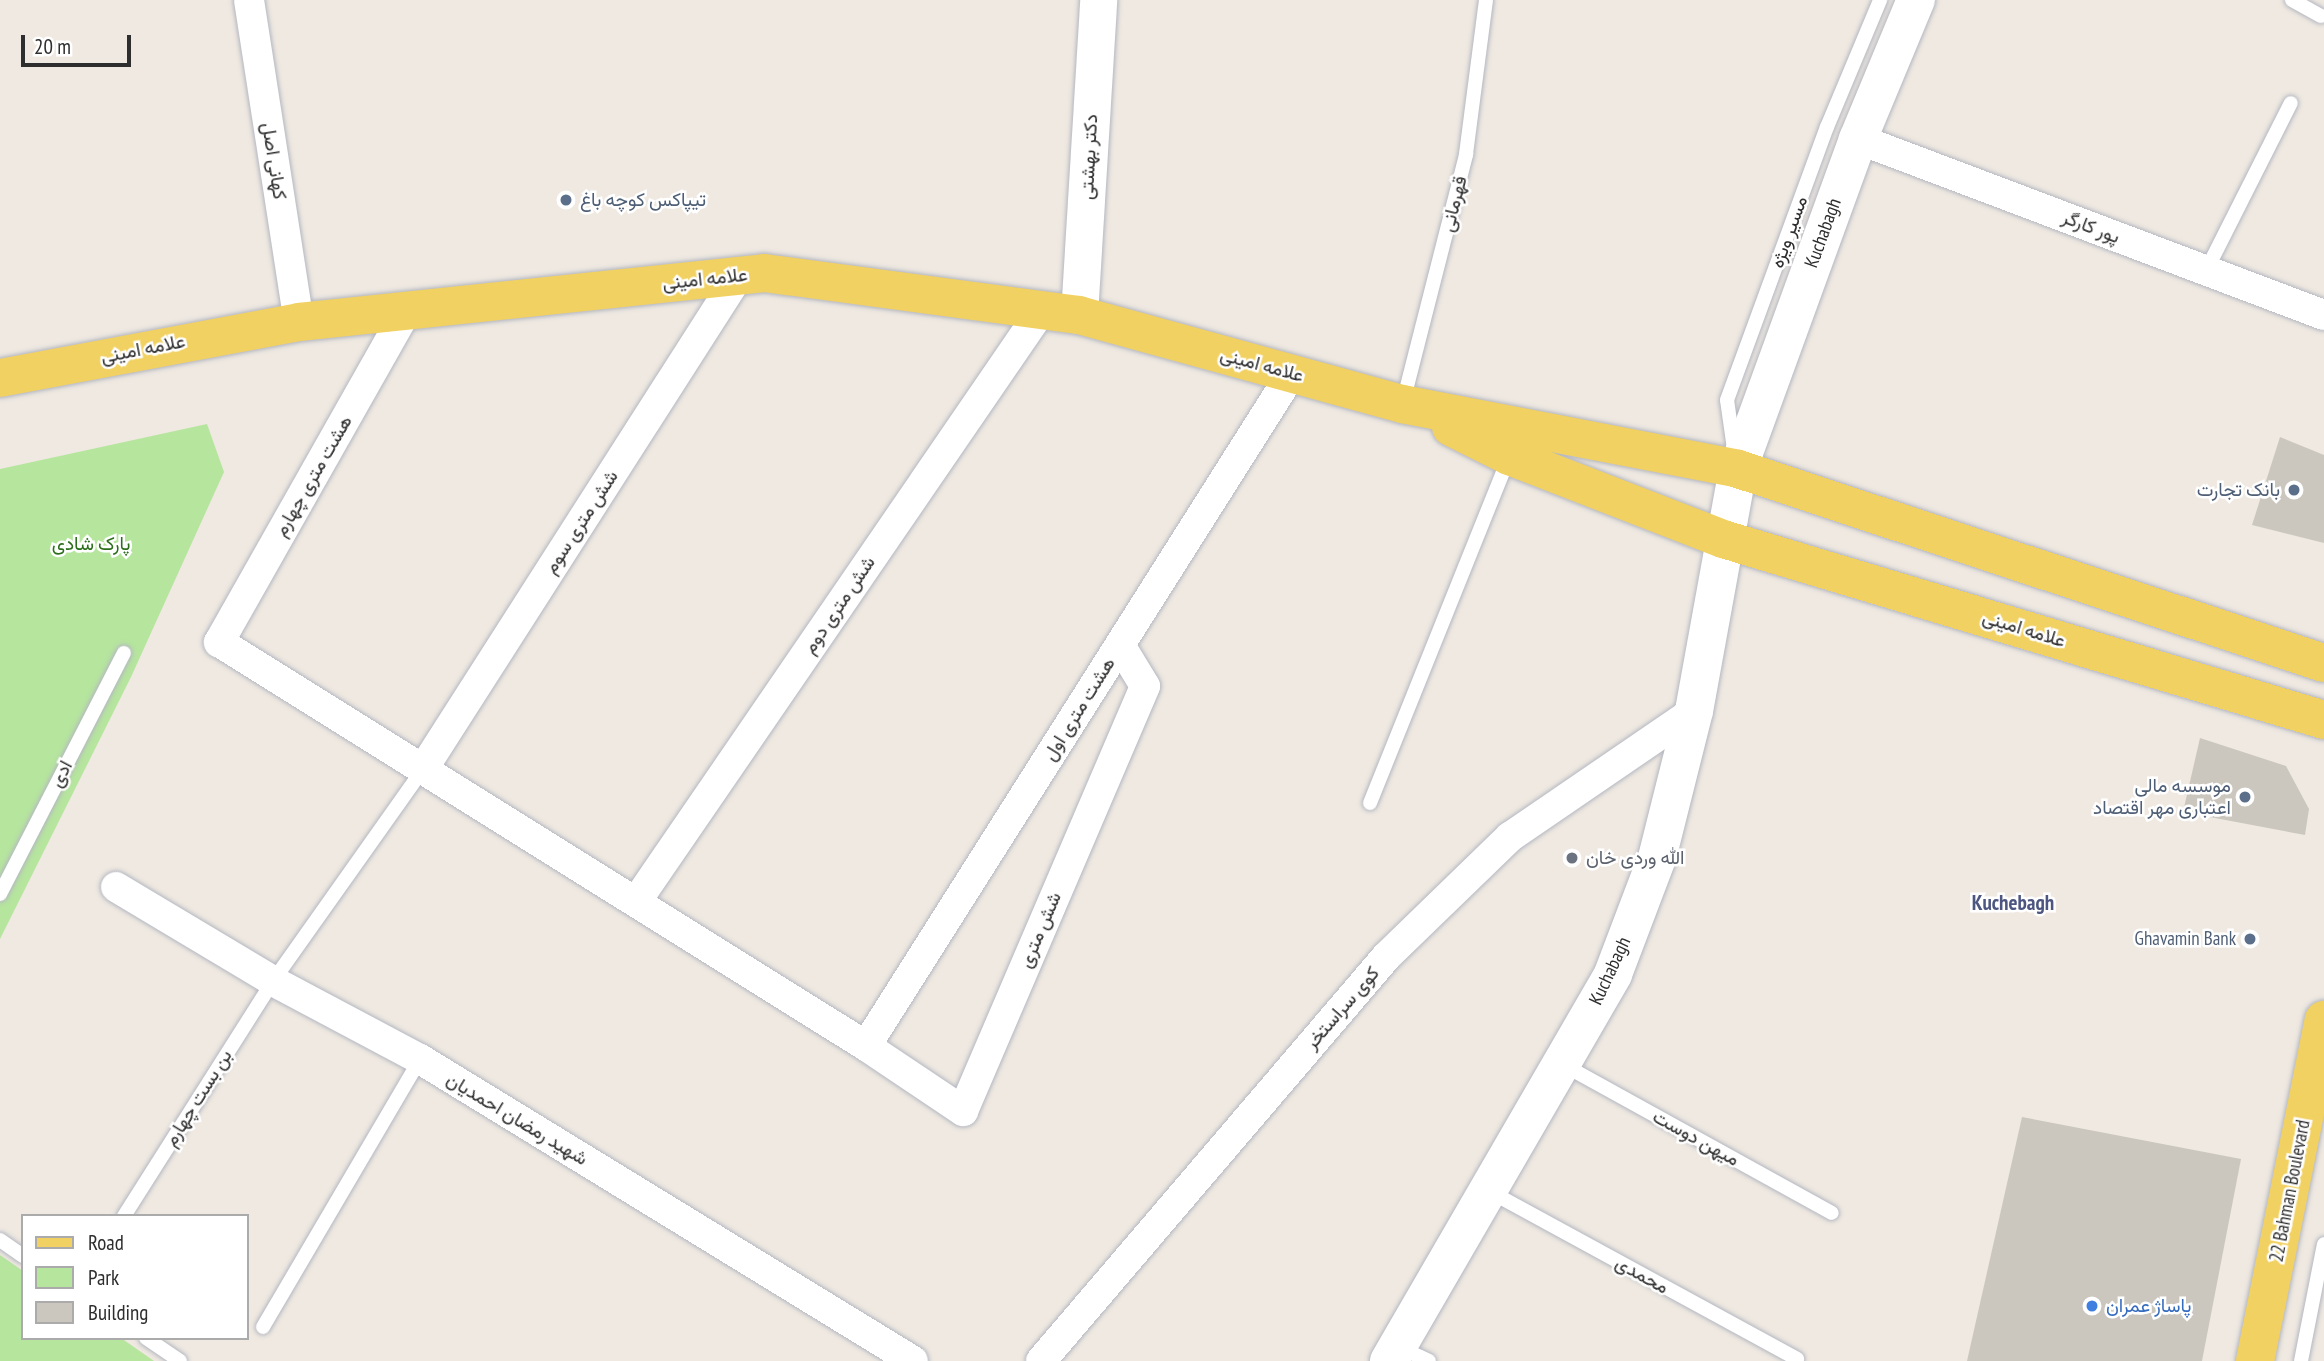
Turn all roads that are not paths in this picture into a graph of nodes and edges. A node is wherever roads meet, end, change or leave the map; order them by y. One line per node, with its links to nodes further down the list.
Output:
1 (249, 0): 15 (street, کهانی اصل)
2 (1098, 0): 13 (street, دکتر بهشتی)
3 (1486, 0): 18 (lane, قهرمانی)
4 (1880, 0): 20 (lane, مسیر ویژه)
5 (1916, 0): 9 (main road, Kuchabagh)
6 (2292, 0): 7 (lane)
7 (2321, 16)
8 (2291, 103): 10 (lane)
9 (1858, 139): 10 (street, پور کارگر); 20 (main road, Kuchabagh)
10 (2206, 271): 14 (street, پور کارگر)
11 (739, 275): 12 (main road, علامه امینی); 13 (main road, علامه امینی); 27 (street, شش متری سوم)
12 (407, 310): 15 (main road, علامه امینی); 27 (street, هشت متری چهارم)
13 (1061, 311): 16 (main road, علامه امینی); 31 (street, شش متری دوم)
14 (2324, 315)
15 (299, 322): 17 (main road, علامه امینی)
16 (1292, 373): 18 (main road, علامه امینی); 22 (street, هشت متری اول)
17 (0, 378)
18 (1402, 404): 19 (main road, علامه امینی); 20 (main road)
19 (1510, 456): 21 (main road, علامه امینی); 28 (lane)
20 (1738, 469): 21 (main road, Kuchabagh); 24 (main road)
21 (1723, 539): 25 (main road, Kuchabagh); 26 (main road, علامه امینی)
22 (1120, 645): 34 (street, هشت متری اول); 34 (street, شش متری)
23 (124, 653): 30 (lane, ادی)
24 (2324, 663)
25 (1694, 711): 36 (main road, Kuchabagh); 49 (street, کوی سراستخر)
26 (2324, 720)
27 (423, 769): 31 (street); 32 (lane, بن بست چهارم)
28 (1370, 803)
29 (116, 887): 32 (street, شهید رمضان احمدیان)
30 (0, 894)
31 (636, 902): 34 (street)
32 (273, 981): 35 (street, شهید رمضان احمدیان); 39 (lane, بن بست چهارم)
33 (2324, 1020): 50 (main road, 22 Bahman Boulevard)
34 (866, 1046)
35 (420, 1059): 43 (lane); 48 (street, شهید رمضان احمدیان)
36 (1561, 1063): 37 (main road, Kuchabagh); 38 (lane, میهن دوست)
37 (1488, 1190): 45 (main road, Kuchabagh); 46 (lane, محمدی)
38 (1832, 1213)
39 (125, 1214)
40 (0, 1240): 42 (lane)
41 (2324, 1244): 51 (lane)
42 (21, 1254)
43 (263, 1327)
44 (149, 1340): 47 (lane)
45 (1405, 1356)
46 (1797, 1359)
47 (180, 1361)
48 (913, 1361)
49 (1041, 1361)
50 (2256, 1361)
51 (2301, 1361)

